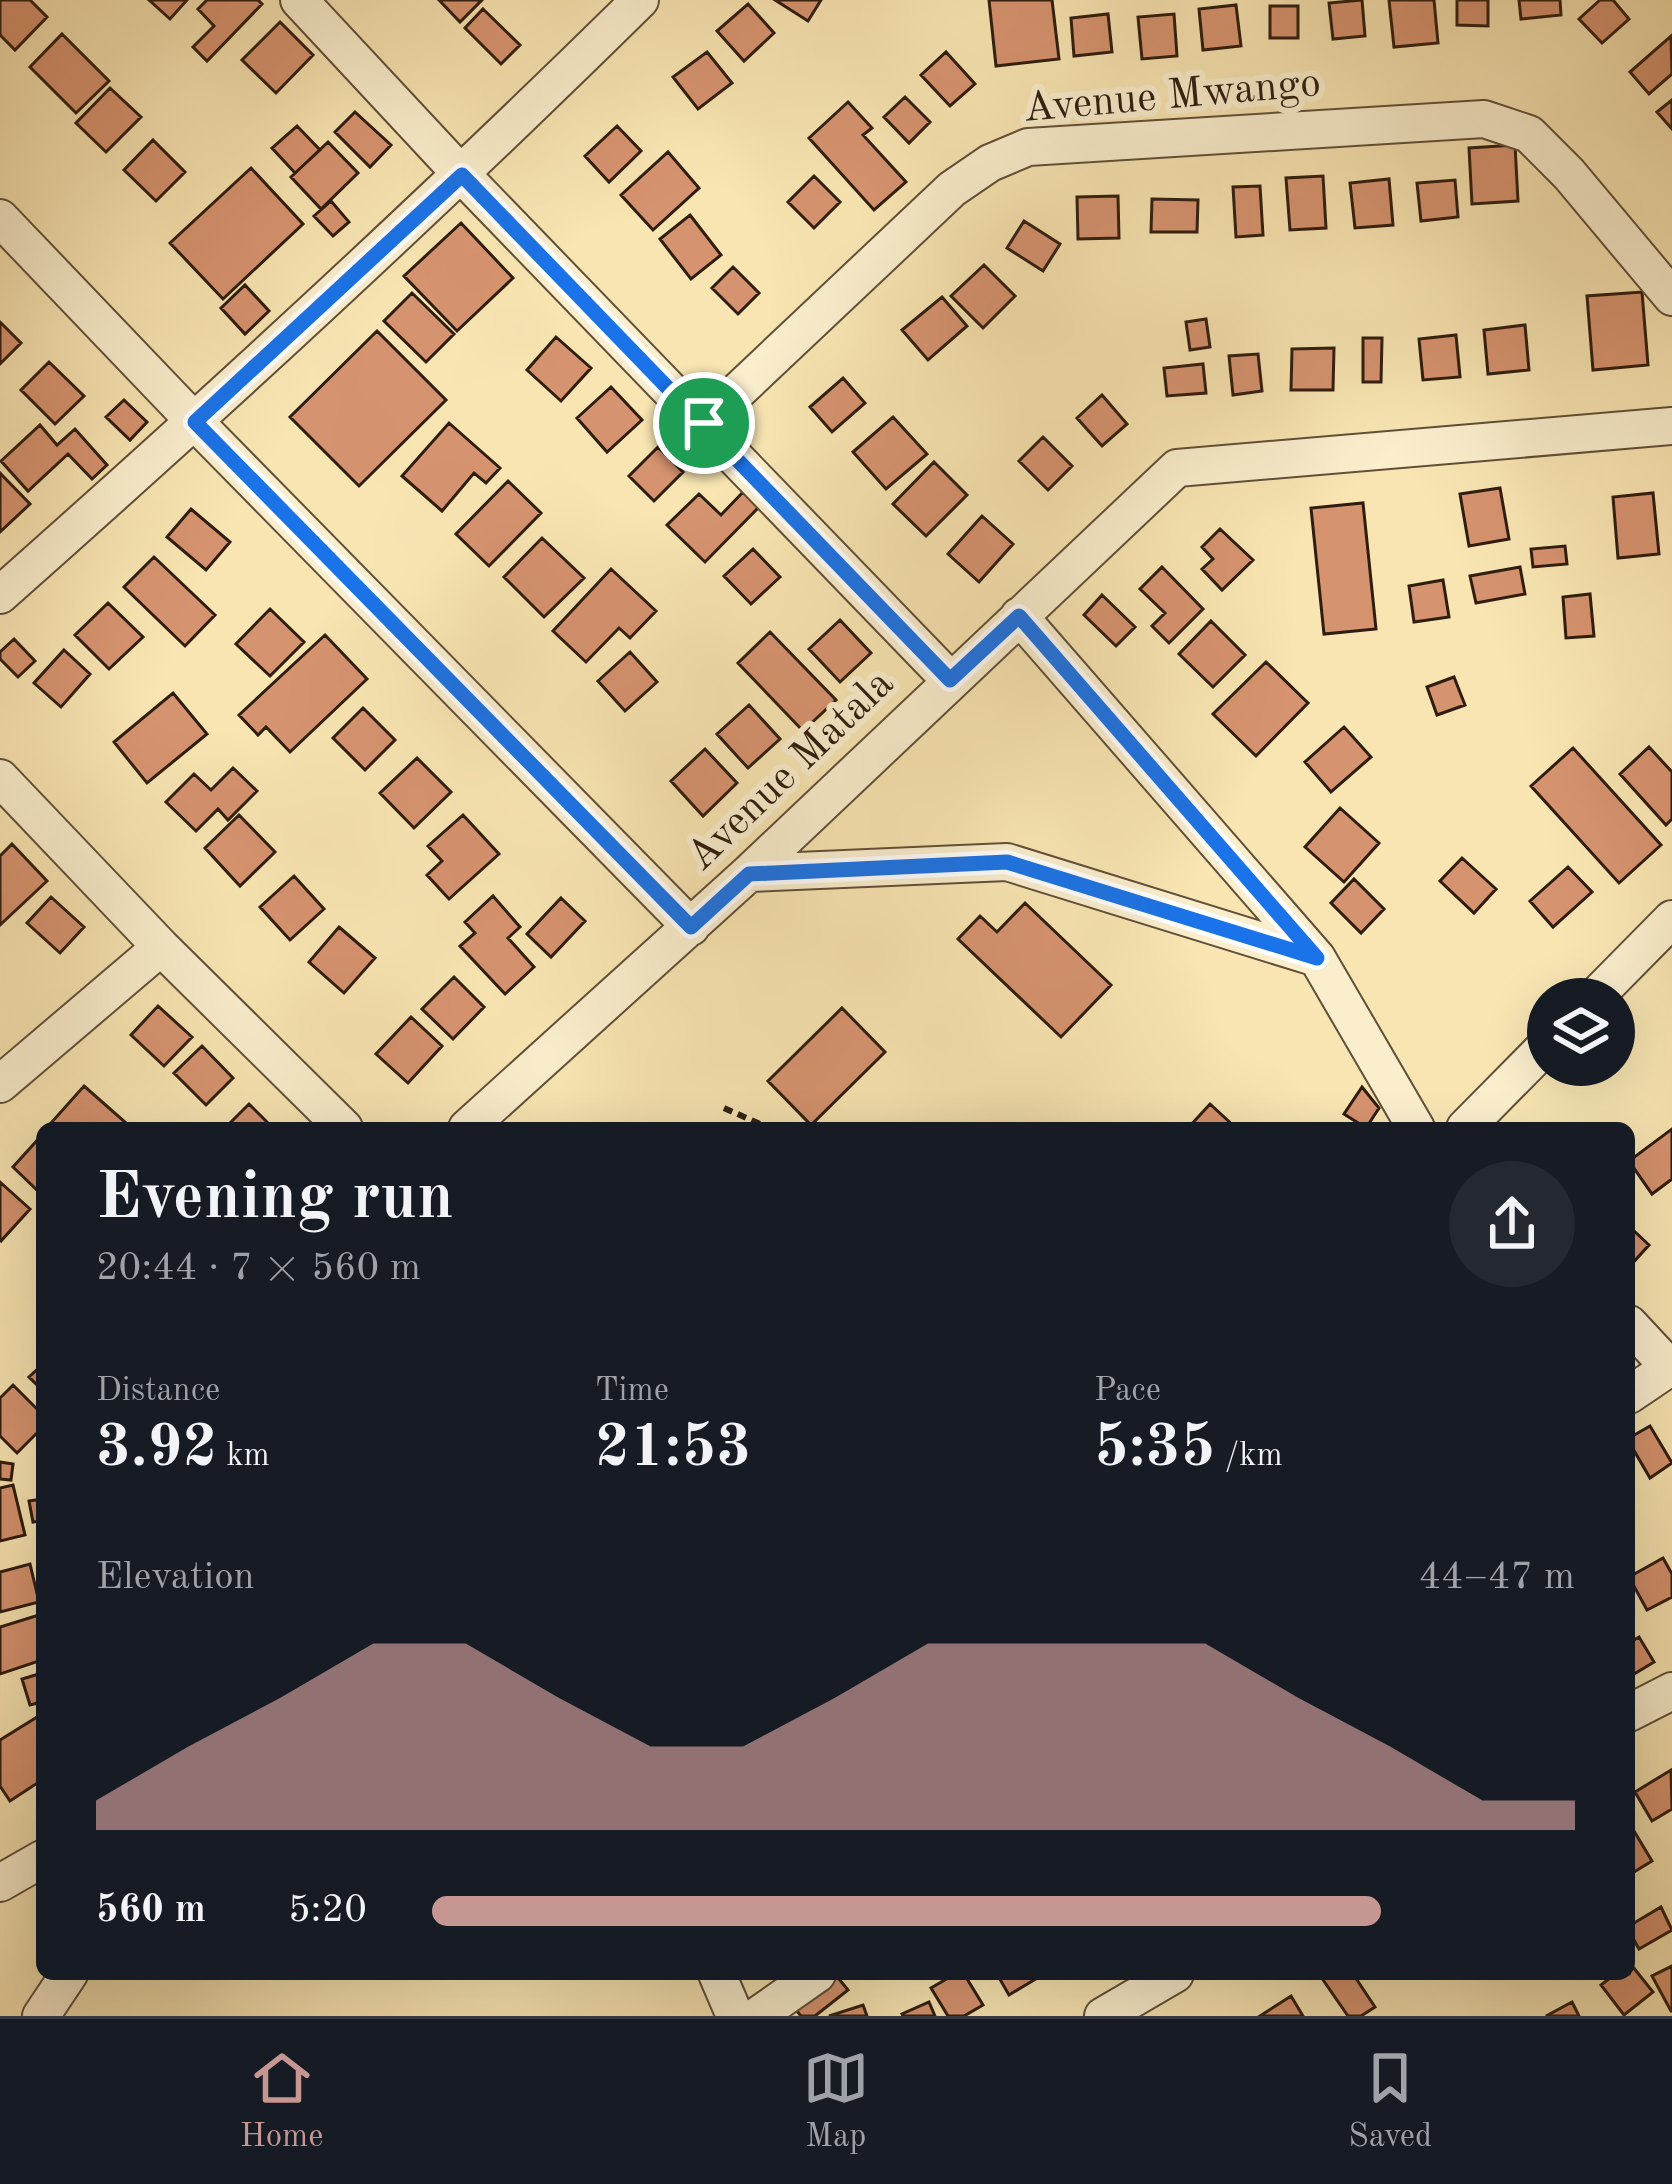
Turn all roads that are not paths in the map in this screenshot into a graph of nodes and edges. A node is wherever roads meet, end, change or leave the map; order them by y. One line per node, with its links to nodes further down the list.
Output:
1 (298, 0): 3 (street)
2 (640, 0): 3 (street)
3 (462, 175): 6 (street); 7 (street)
4 (0, 218): 6 (street)
5 (1672, 297): 7 (street, Avenue Mwango)
6 (195, 422): 9 (street); 15 (street)
7 (704, 423): 11 (street)
8 (1672, 425): 10 (street, Avenue Matala)
9 (0, 595)
10 (1019, 616): 11 (street, Avenue Matala); 17 (street)
11 (950, 680): 13 (street, Avenue Matala)
12 (0, 778): 16 (street)
13 (749, 874): 15 (street, Avenue Matala); 17 (street)
14 (1672, 919): 18 (street)
15 (691, 927): 22 (street, Avenue Matala)
16 (161, 947): 20 (street); 21 (street)
17 (1317, 958): 23 (street)
18 (1614, 978)
19 (1527, 1065): 24 (street)
20 (0, 1084)
21 (338, 1122)
22 (474, 1122)
23 (1413, 1122)
24 (1471, 1122)
25 (1635, 1330): 26 (street)
26 (1671, 1368): 27 (street)
27 (1635, 1391)
28 (1672, 1690): 29 (street)
29 (1635, 1710)
30 (36, 1862): 31 (street)
31 (0, 1883)
32 (65, 1980): 36 (street)
33 (720, 1980): 37 (street)
34 (808, 1980): 38 (street)
35 (1165, 1980): 39 (street)
36 (40, 2016)
37 (735, 2016)
38 (757, 2016)
39 (1103, 2016)

